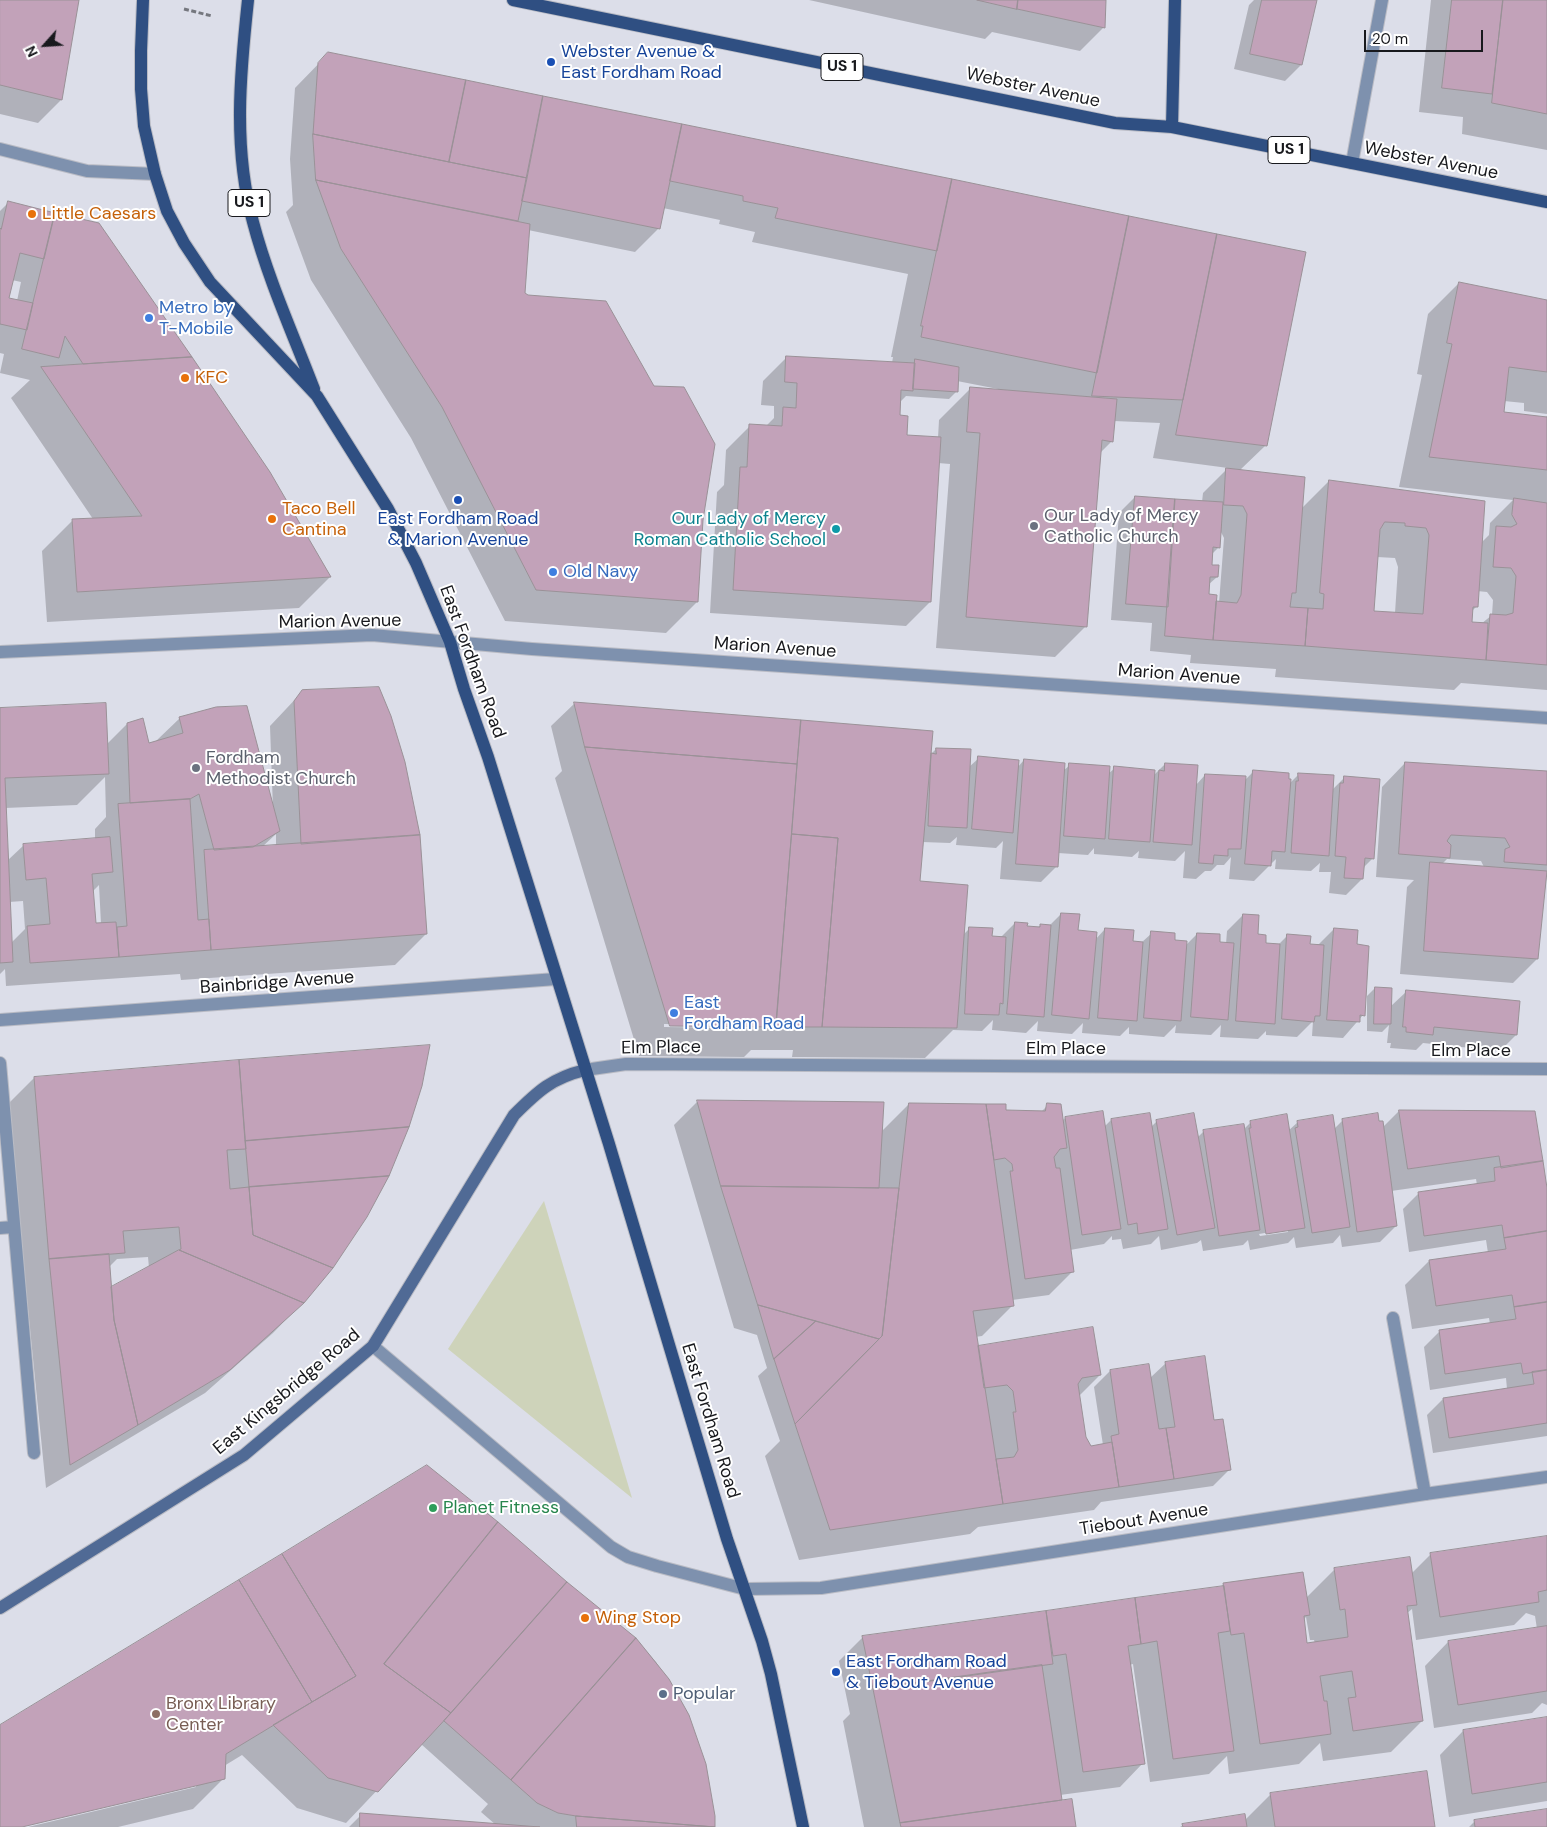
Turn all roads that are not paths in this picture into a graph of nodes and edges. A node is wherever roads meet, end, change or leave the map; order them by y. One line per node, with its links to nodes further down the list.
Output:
1 (143, 0): 9 (main road, East Fordham Road)
2 (248, 0): 11 (main road, East Fordham Road / US 1)
3 (514, 0): 6 (main road, Webster Avenue / US 1)
4 (1175, 0): 6 (main road)
5 (1382, 0): 8 (street)
6 (1172, 127): 8 (main road, Webster Avenue / US 1)
7 (0, 149): 9 (street)
8 (1352, 163): 10 (main road, Webster Avenue / US 1)
9 (155, 174): 11 (main road, East Fordham Road)
10 (1547, 202)
11 (316, 396): 12 (main road, East Fordham Road)
12 (450, 642): 13 (street, Marion Avenue); 14 (street, Marion Avenue); 15 (main road, East Fordham Road)
13 (0, 652)
14 (1547, 718)
15 (556, 978): 16 (street, Bainbridge Avenue); 19 (main road, East Fordham Road)
16 (0, 1020)
17 (0, 1063): 20 (street)
18 (1547, 1069): 19 (street, Elm Place)
19 (585, 1070): 23 (main road, East Kingsbridge Road); 27 (main road, East Fordham Road)
20 (14, 1227): 21 (street); 24 (street)
21 (0, 1228)
22 (1394, 1318): 26 (street)
23 (373, 1346): 27 (street); 28 (main road, East Kingsbridge Road)
24 (34, 1452)
25 (1547, 1477): 26 (street, Tiebout Avenue)
26 (1425, 1494): 27 (street, Tiebout Avenue)
27 (745, 1589): 29 (main road, East Fordham Road)
28 (0, 1608)
29 (803, 1827)

